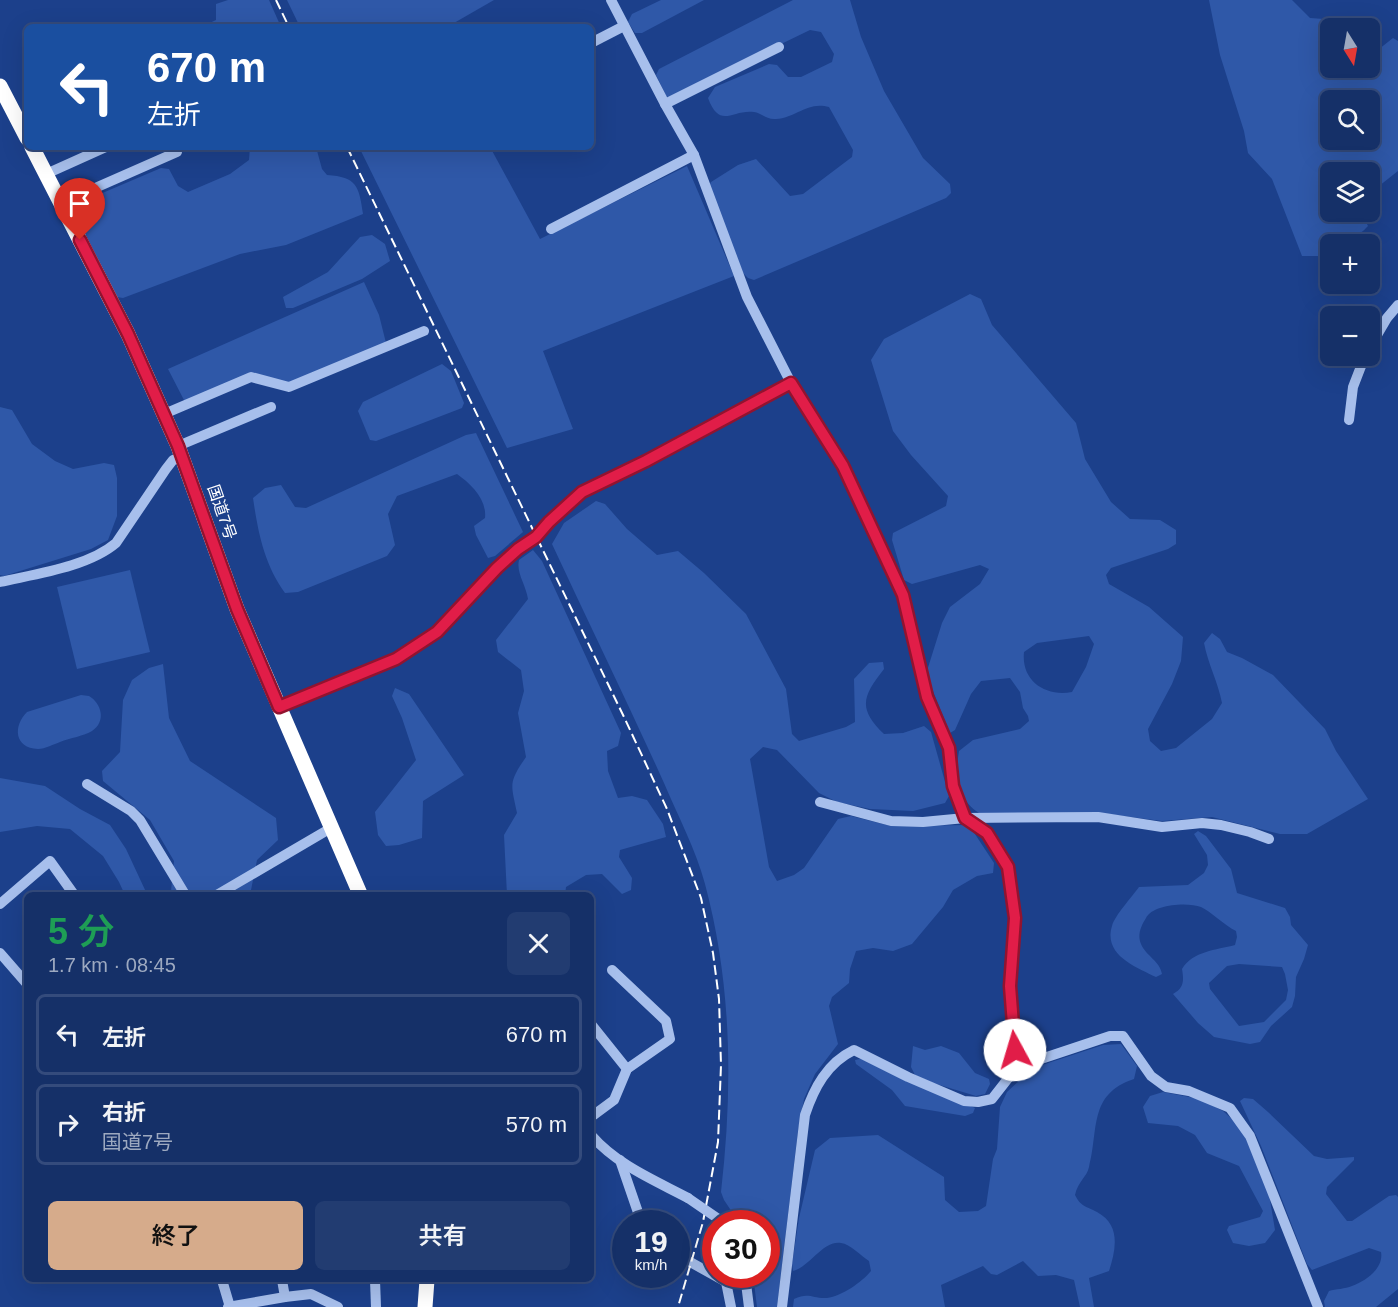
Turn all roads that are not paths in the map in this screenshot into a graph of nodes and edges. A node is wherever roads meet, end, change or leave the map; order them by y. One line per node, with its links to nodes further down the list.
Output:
1 (611, 0): 2 (street)
2 (624, 26): 3 (street); 6 (street)
3 (594, 41)
4 (779, 47): 6 (street)
5 (0, 86): 7 (highway)
6 (665, 104): 11 (street)
7 (24, 132)
8 (34, 150): 12 (highway, 国道7号)
9 (99, 150): 12 (street)
10 (177, 152): 13 (street)
11 (694, 155): 14 (street); 19 (street)
12 (46, 174): 13 (highway, 国道7号)
13 (61, 203): 21 (highway, 国道7号)
14 (551, 229)
15 (1398, 304): 16 (street)
16 (1380, 330)
17 (424, 331): 21 (street)
18 (1361, 366): 22 (street)
19 (791, 383): 25 (street); 28 (street)
20 (271, 407): 23 (street)
21 (164, 414): 23 (highway, 国道7号)
22 (1349, 420)
23 (180, 451): 24 (street); 25 (highway, 国道7号)
24 (0, 582)
25 (279, 707): 29 (highway, 国道7号)
26 (87, 784): 33 (street)
27 (820, 802): 28 (street)
28 (965, 818): 30 (street); 40 (street)
29 (331, 828): 31 (highway, 国道7号); 34 (street)
30 (1269, 839)
31 (358, 888)
32 (72, 892): 35 (street)
33 (184, 892)
34 (222, 892)
35 (0, 904)
36 (0, 952): 38 (street)
37 (612, 970): 41 (street)
38 (24, 980)
39 (594, 1028): 41 (street)
40 (1017, 1067): 60 (street); 61 (street)
41 (627, 1069): 42 (street)
42 (594, 1115)
43 (594, 1138): 44 (street)
44 (620, 1161): 45 (street); 46 (street, bridge)
45 (637, 1210)
46 (705, 1210)
47 (690, 1262): 58 (street)
48 (223, 1282): 54 (street)
49 (282, 1282): 53 (street)
50 (375, 1282): 56 (street)
51 (427, 1282): 57 (highway)
52 (747, 1288): 59 (street)
53 (285, 1297): 54 (street); 55 (street)
54 (229, 1307)
55 (338, 1307)
56 (376, 1307)
57 (425, 1307)
58 (731, 1307)
59 (749, 1307)
60 (782, 1307)
61 (1318, 1307)

